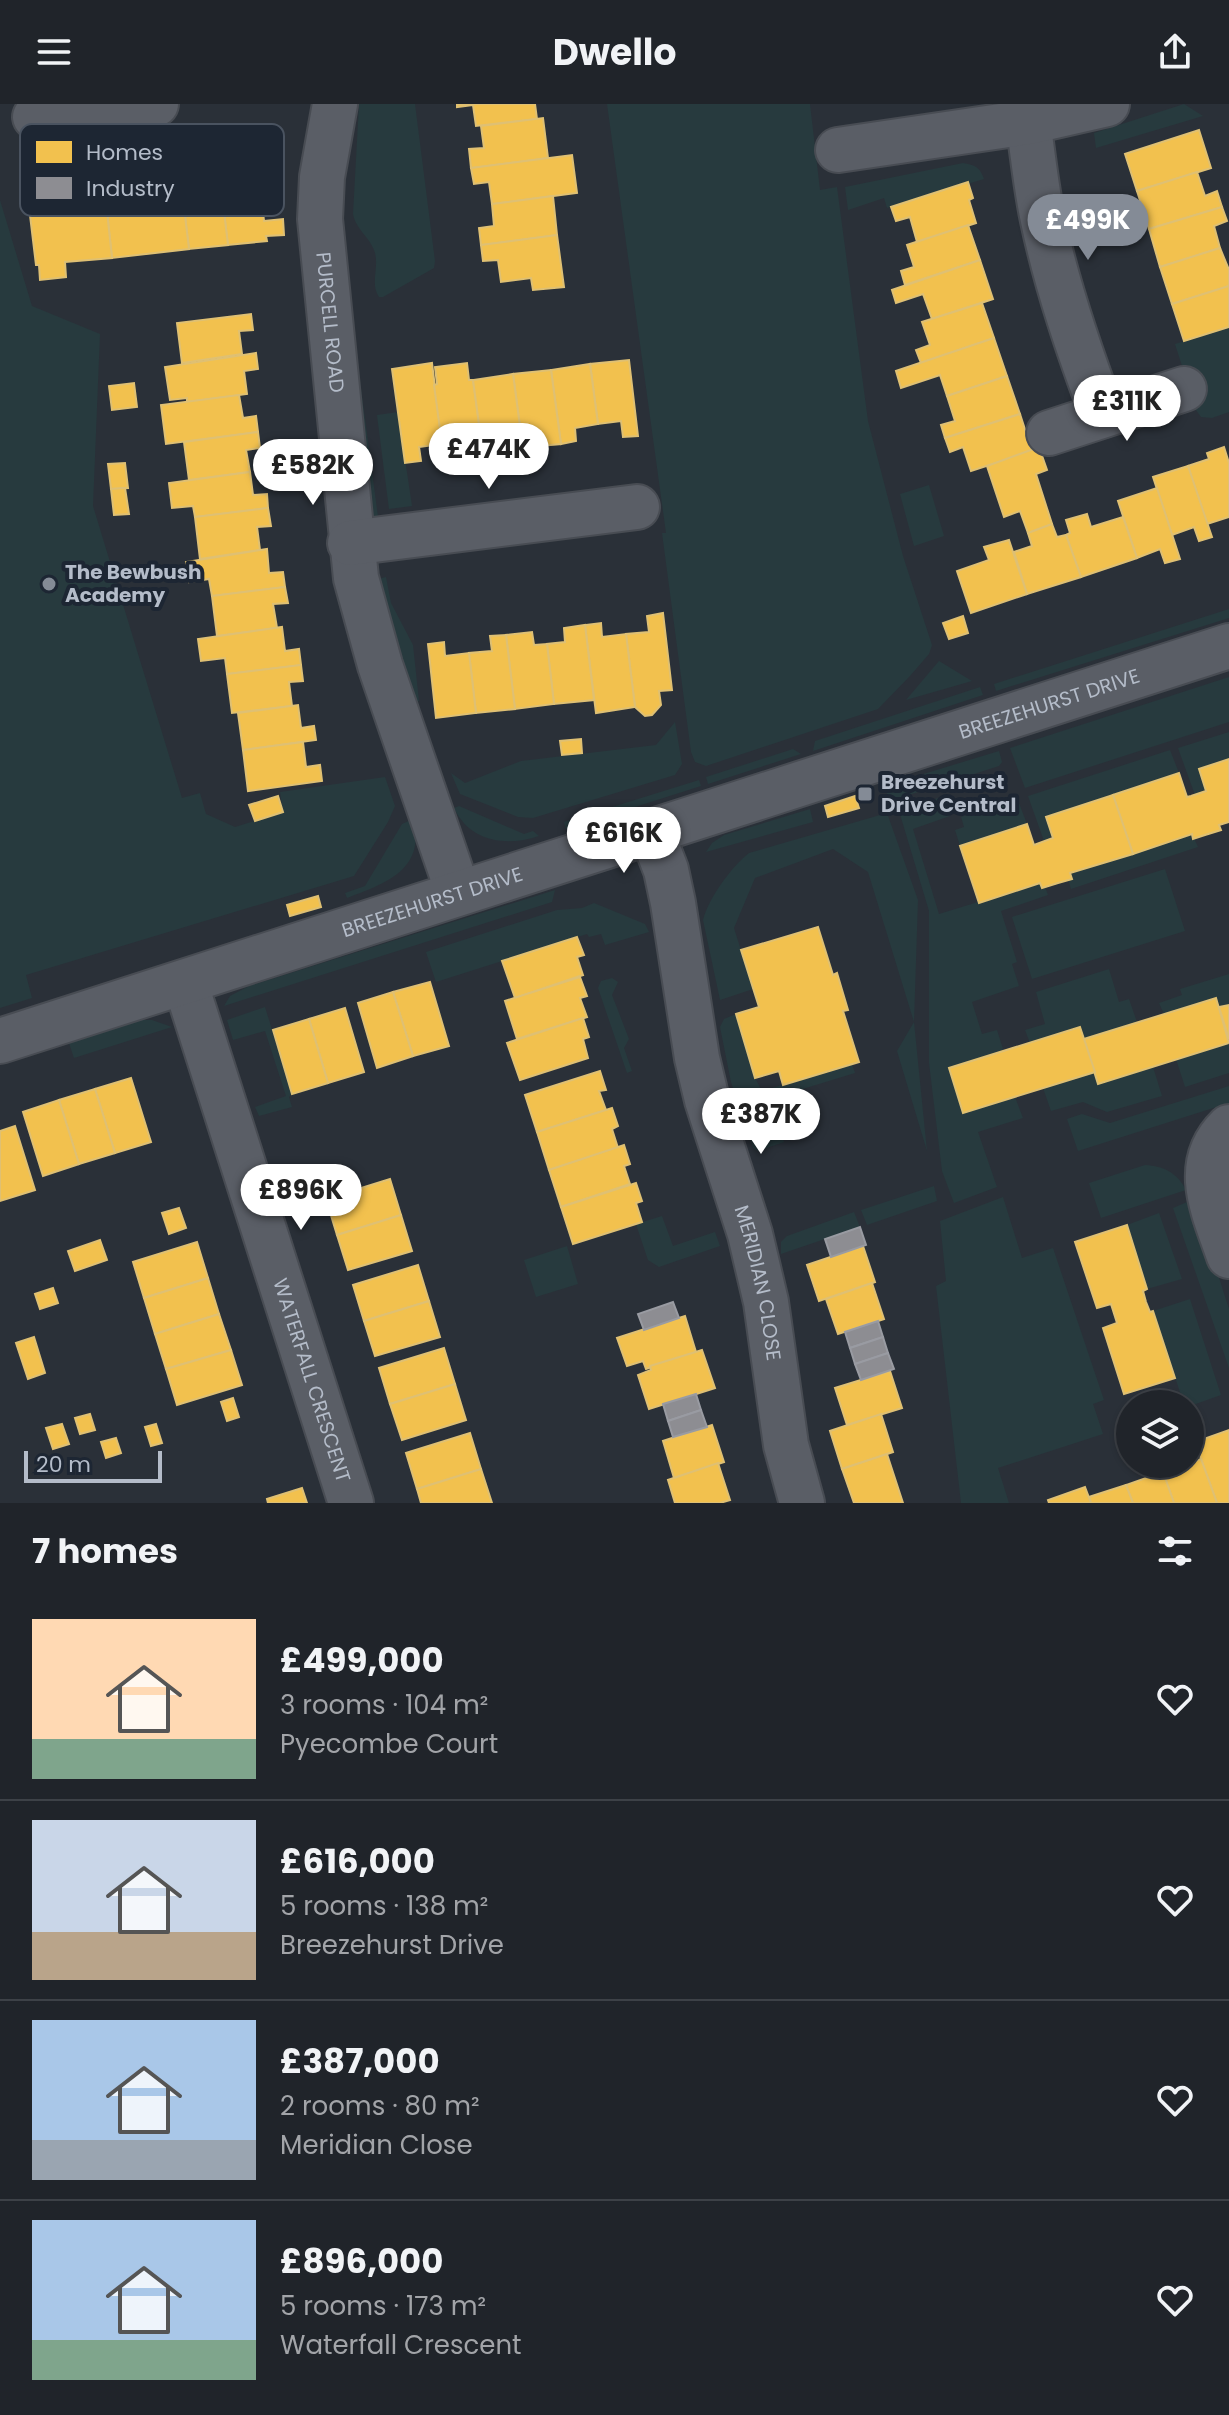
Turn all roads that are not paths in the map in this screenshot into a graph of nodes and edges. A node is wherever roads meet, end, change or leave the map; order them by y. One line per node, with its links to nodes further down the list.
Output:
1 (156, 104): 4 (street)
2 (335, 104): 11 (street, PURCELL ROAD)
3 (1107, 104): 5 (street)
4 (35, 117)
5 (1028, 122): 6 (street); 8 (street)
6 (838, 150)
7 (1184, 389): 8 (street)
8 (1103, 415): 9 (street)
9 (1049, 433)
10 (637, 507): 11 (street)
11 (350, 543): 14 (street, PURCELL ROAD)
12 (1229, 646): 13 (street, BREEZEHURST DRIVE)
13 (651, 831): 14 (street, BREEZEHURST DRIVE); 20 (street, MERIDIAN CLOSE)
14 (458, 892): 15 (street, BREEZEHURST DRIVE)
15 (185, 982): 16 (street, BREEZEHURST DRIVE); 19 (street, WATERFALL CRESCENT)
16 (0, 1041)
17 (1229, 1127): 18 (street)
18 (1229, 1256)
19 (351, 1503)
20 (802, 1503)

